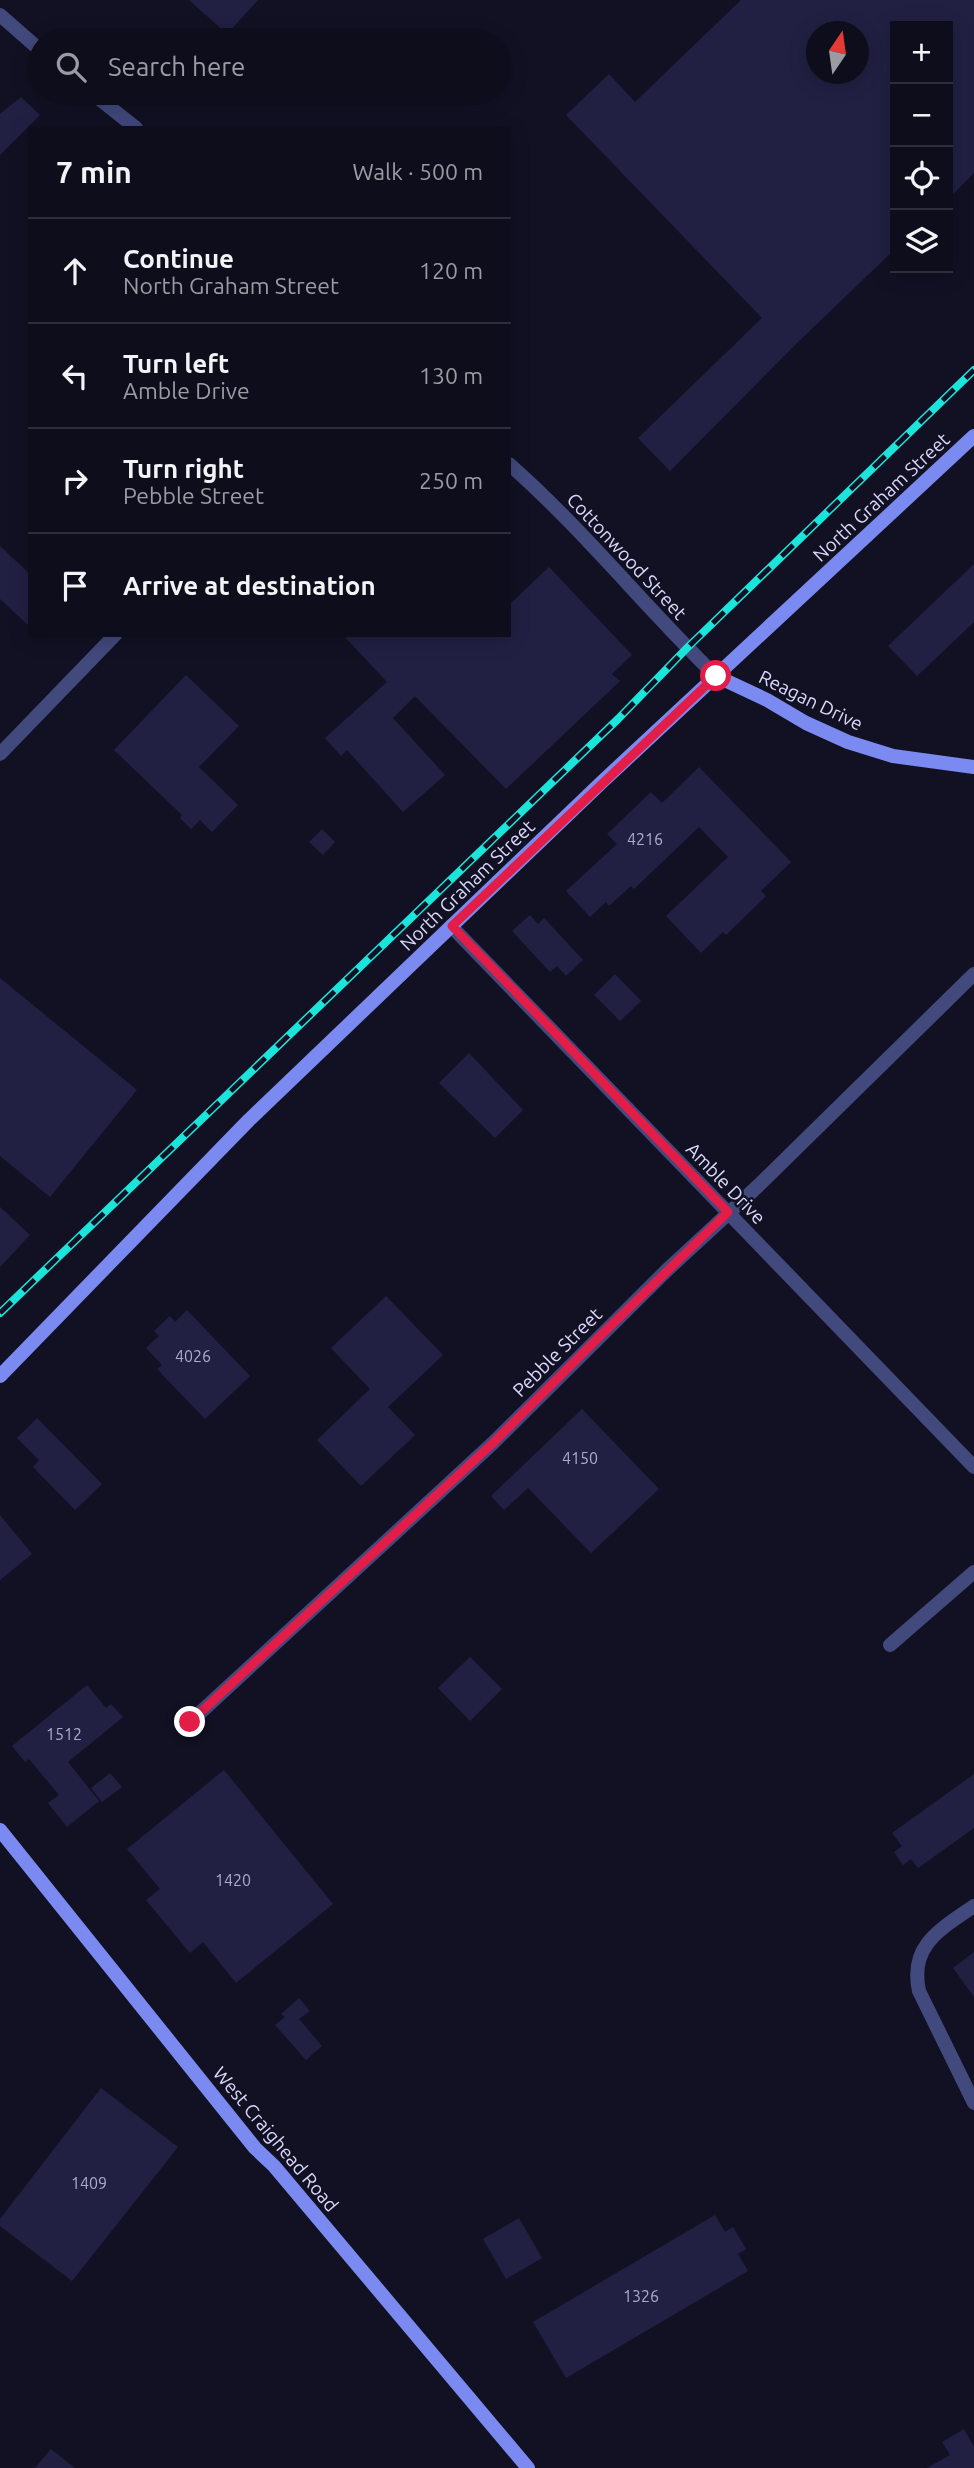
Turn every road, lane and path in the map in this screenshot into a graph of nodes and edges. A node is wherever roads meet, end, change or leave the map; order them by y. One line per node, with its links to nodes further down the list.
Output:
1 (0, 15): 2 (street)
2 (28, 40)
3 (107, 105): 4 (street)
4 (133, 126)
5 (974, 436): 8 (main road, North Graham Street)
6 (511, 466): 8 (street, Cottonwood Street)
7 (113, 637): 9 (street)
8 (716, 676): 10 (main road, Reagan Drive); 11 (main road, North Graham Street)
9 (0, 754)
10 (974, 767)
11 (452, 926): 13 (street, Amble Drive); 14 (main road, North Graham Street)
12 (974, 974): 13 (street, Pebble Street)
13 (728, 1212): 15 (street, Amble Drive); 18 (street, Pebble Street)
14 (0, 1376)
15 (974, 1467)
16 (974, 1572): 17 (street)
17 (890, 1645)
18 (190, 1722)
19 (0, 1830): 22 (main road, West Craighead Road)
20 (974, 1906): 21 (street)
21 (974, 2104)
22 (528, 2468)

